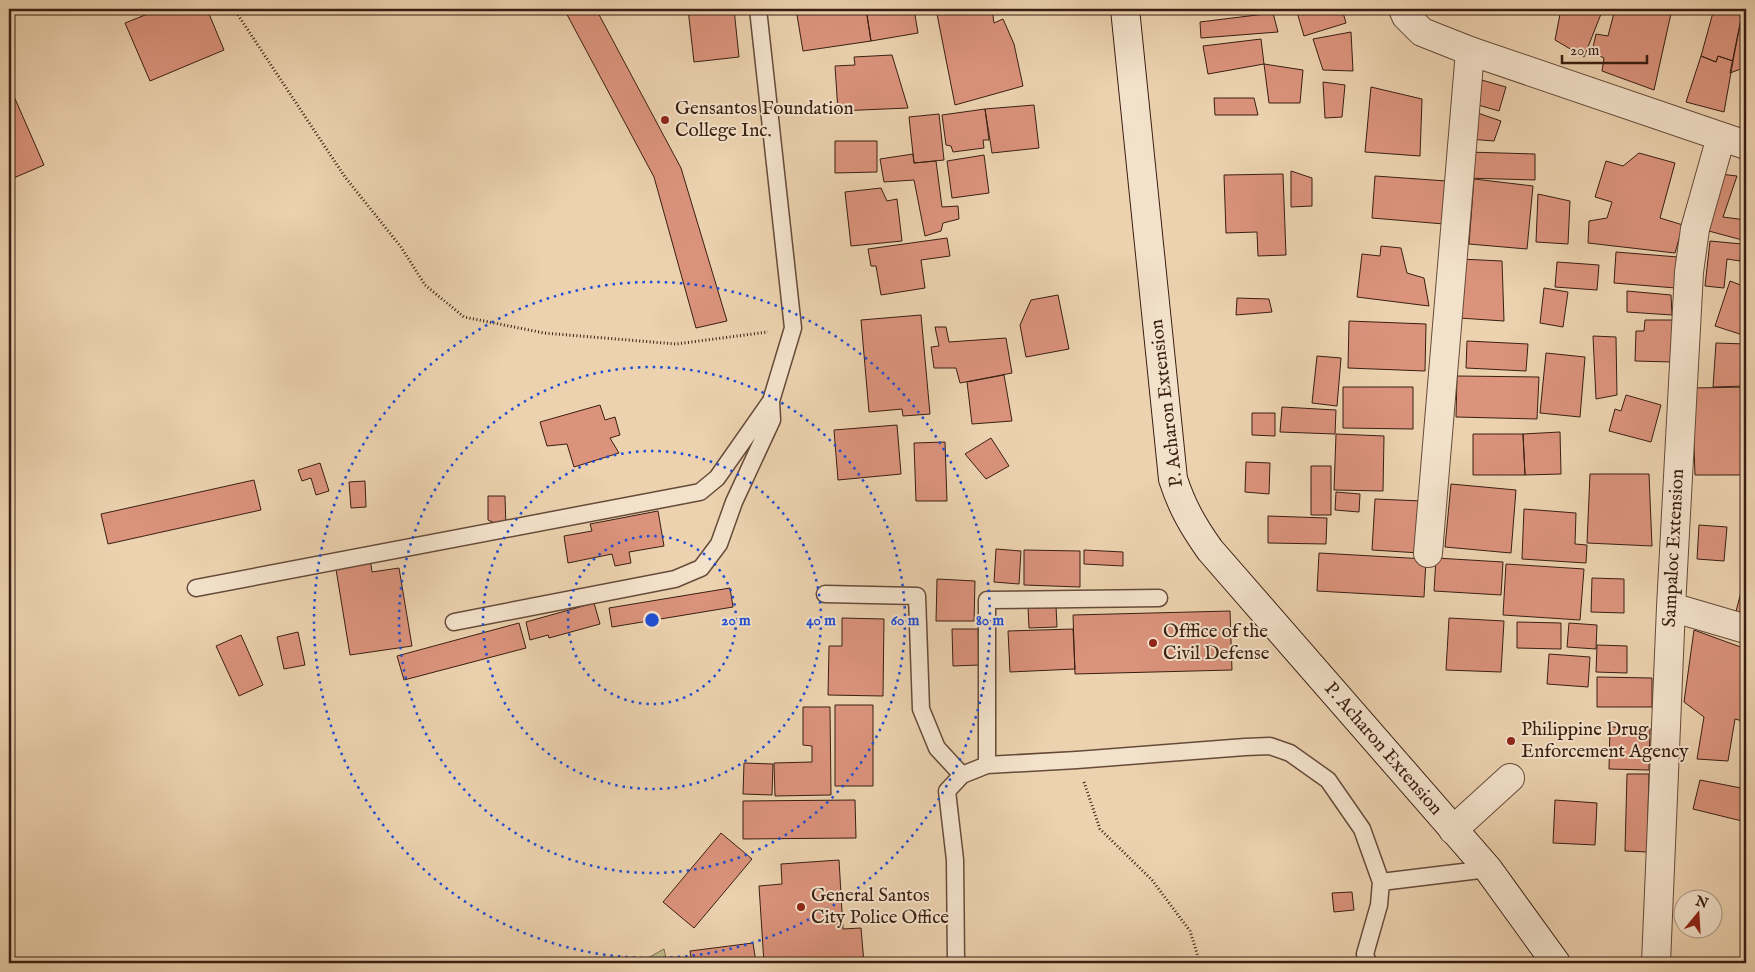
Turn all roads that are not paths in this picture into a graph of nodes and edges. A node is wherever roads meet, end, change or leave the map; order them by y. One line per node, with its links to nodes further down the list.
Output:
1 (758, 9): 6 (lane)
2 (1125, 9): 17 (street, P. Acharon Extension)
3 (1404, 13): 4 (street)
4 (1470, 51): 5 (street); 7 (street)
5 (1734, 141): 11 (street, Sampaloc Extension)
6 (771, 401): 8 (lane); 12 (lane)
7 (1428, 552)
8 (196, 588)
9 (825, 594): 15 (lane)
10 (1159, 598): 14 (lane)
11 (1671, 607): 13 (street); 23 (street, Sampaloc Extension)
12 (454, 622)
13 (1746, 629)
14 (987, 765): 15 (lane); 19 (lane)
15 (962, 775): 20 (lane)
16 (1510, 778): 17 (street)
17 (1453, 830): 18 (street, P. Acharon Extension)
18 (1488, 869): 19 (lane); 22 (street, P. Acharon Extension)
19 (1381, 882): 21 (lane)
20 (956, 963)
21 (1368, 963)
22 (1556, 963)
23 (1656, 963)

